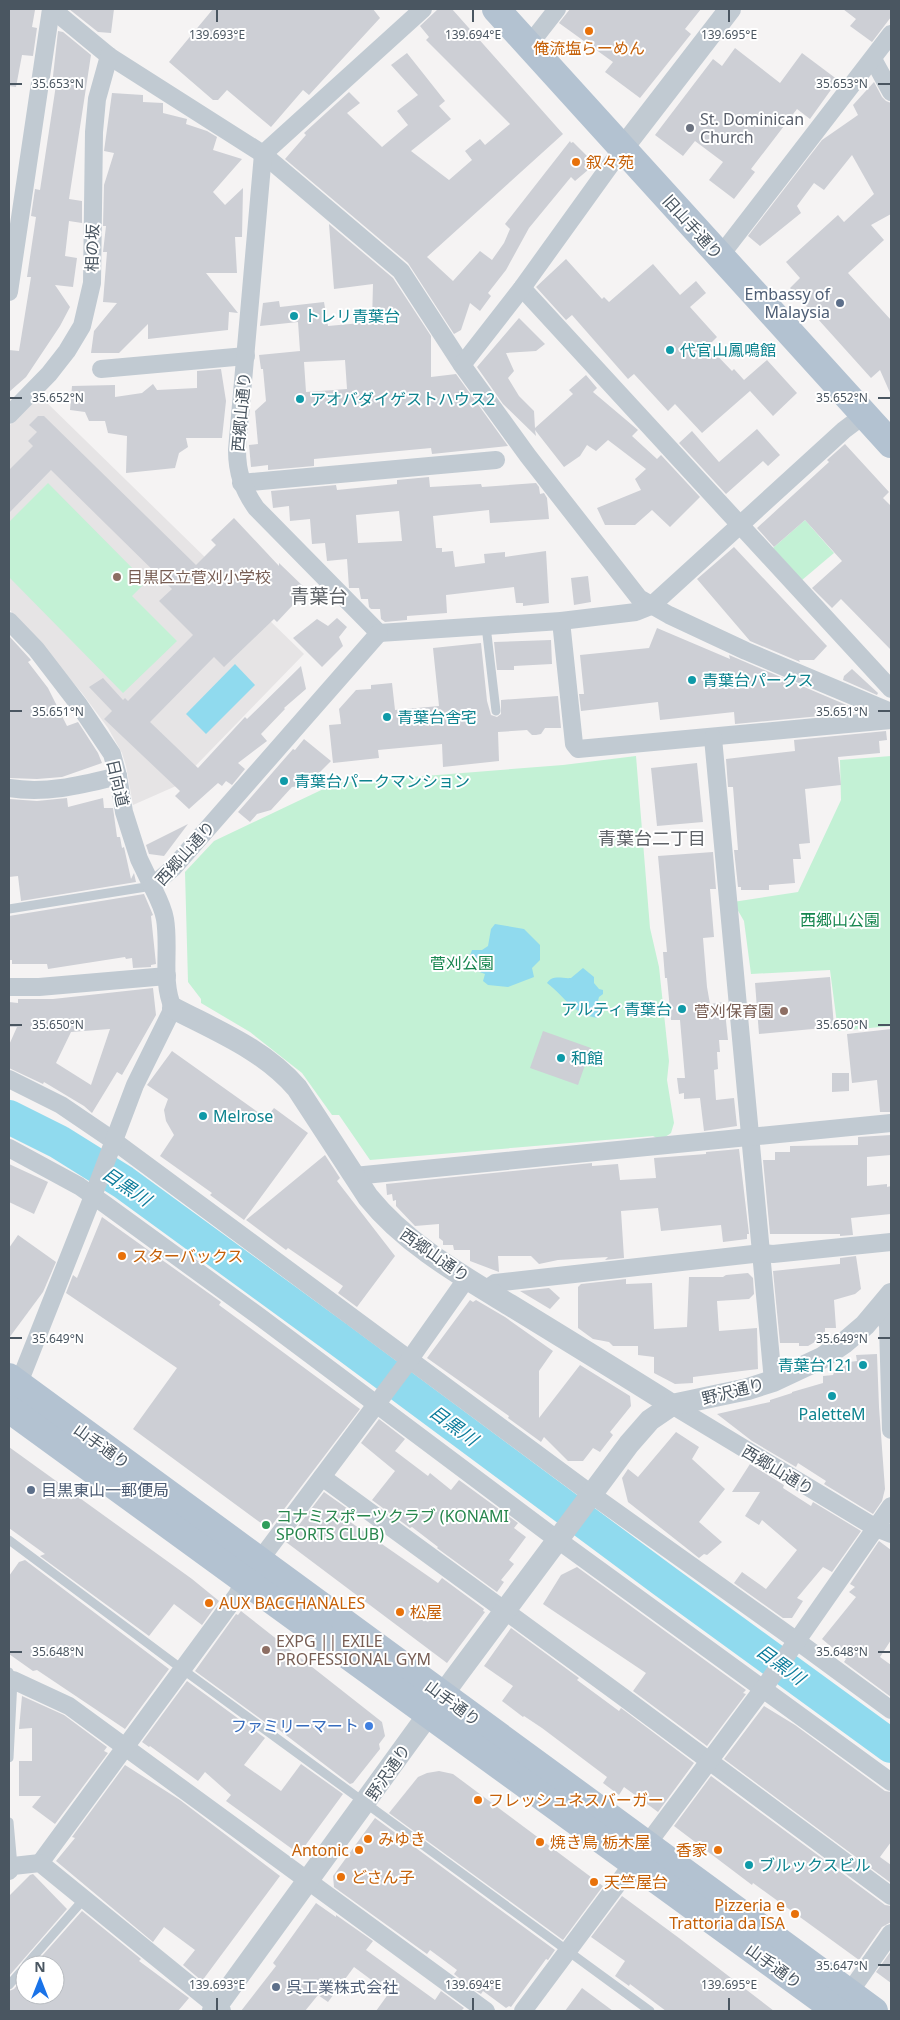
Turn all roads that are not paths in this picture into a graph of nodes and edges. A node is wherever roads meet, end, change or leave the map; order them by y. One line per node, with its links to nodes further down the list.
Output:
1 (51, 9): 8 (street); 15 (street)
2 (423, 9): 12 (street)
3 (496, 9): 7 (main road, 旧山手通り)
4 (557, 9): 7 (street)
5 (730, 9): 11 (street)
6 (891, 34): 9 (street)
7 (528, 45): 11 (main road, 旧山手通り)
8 (109, 56): 12 (street); 19 (street, 相の坂)
9 (872, 59): 10 (street); 13 (street)
10 (891, 92)
11 (622, 149): 13 (main road, 旧山手通り); 14 (street)
12 (263, 154): 16 (street, 西郷山通り); 17 (street)
13 (720, 256): 20 (main road, 旧山手通り)
14 (522, 288): 17 (street); 24 (street)
15 (9, 292)
16 (246, 356): 18 (street); 23 (street, 西郷山通り)
17 (462, 365): 25 (street)
18 (101, 369)
19 (9, 415)
20 (864, 415): 21 (main road, 旧山手通り); 24 (street)
21 (891, 444)
22 (496, 460): 23 (street)
23 (241, 483): 29 (street, 西郷山通り)
24 (740, 526): 25 (street); 30 (street)
25 (651, 606): 27 (street); 32 (street)
26 (9, 621): 35 (street, 日向道)
27 (561, 621): 28 (street); 34 (street)
28 (486, 626): 29 (street); 31 (lane)
29 (379, 634): 37 (street, 西郷山通り)
30 (891, 689)
31 (496, 711)
32 (891, 712)
33 (891, 720): 34 (street)
34 (712, 738): 44 (street)
35 (118, 776): 36 (street); 37 (street, 日向道)
36 (9, 788)
37 (152, 886): 38 (lane); 39 (street, 西郷山通り)
38 (9, 909)
39 (167, 976): 40 (street); 41 (street, 西郷山通り)
40 (9, 986)
41 (173, 1008): 45 (street); 47 (street, 西郷山通り)
42 (9, 1079): 45 (street)
43 (891, 1123): 44 (street)
44 (751, 1137): 47 (street); 50 (street)
45 (113, 1145): 48 (street); 53 (street)
46 (9, 1148): 48 (street)
47 (354, 1176): 51 (street, 西郷山通り)
48 (95, 1193): 55 (street); 56 (street)
49 (891, 1242): 50 (street)
50 (762, 1253): 51 (street); 54 (street)
51 (476, 1284): 53 (street); 57 (street, 西郷山通り)
52 (887, 1300): 54 (street, 野沢通り); 58 (street)
53 (408, 1362): 56 (street); 60 (street)
54 (773, 1381): 57 (street, 野沢通り)
55 (11, 1398): 65 (main road, 山手通り)
56 (378, 1401): 59 (street); 63 (street)
57 (672, 1405): 60 (street, 野沢通り); 62 (street, 西郷山通り)
58 (891, 1430)
59 (322, 1477): 65 (street); 66 (street)
60 (589, 1497): 63 (street, 野沢通り); 67 (street)
61 (891, 1506): 62 (street)
62 (884, 1531): 67 (street)
63 (561, 1537): 66 (street, 野沢通り); 70 (street)
64 (9, 1540): 68 (lane)
65 (252, 1570): 68 (street); 71 (main road, 山手通り)
66 (504, 1612): 71 (street, 野沢通り); 75 (street)
67 (794, 1644): 70 (street); 72 (street)
68 (182, 1670): 73 (street); 77 (lane)
69 (11, 1676): 73 (street); 74 (lane)
70 (765, 1685): 75 (street); 76 (street)
71 (436, 1705): 77 (street, 野沢通り); 79 (main road, 山手通り)
72 (891, 1710)
73 (124, 1748): 80 (street); 82 (street)
74 (9, 1758)
75 (708, 1761): 79 (street); 83 (street)
76 (891, 1782)
77 (366, 1802): 82 (street, 野沢通り); 86 (lane)
78 (9, 1822): 81 (lane)
79 (640, 1854): 86 (street); 88 (main road, 山手通り)
80 (40, 1863): 81 (street); 84 (street)
81 (11, 1868)
82 (309, 1882): 89 (street, 野沢通り); 90 (street)
83 (891, 1896)
84 (84, 1899): 87 (lane); 89 (street)
85 (891, 1934): 88 (street)
86 (568, 1951): 91 (street); 92 (lane)
87 (36, 1955)
88 (840, 2007): 93 (main road, 山手通り)
89 (217, 2010)
90 (486, 2011)
91 (523, 2011)
92 (650, 2011)
93 (874, 2011)

